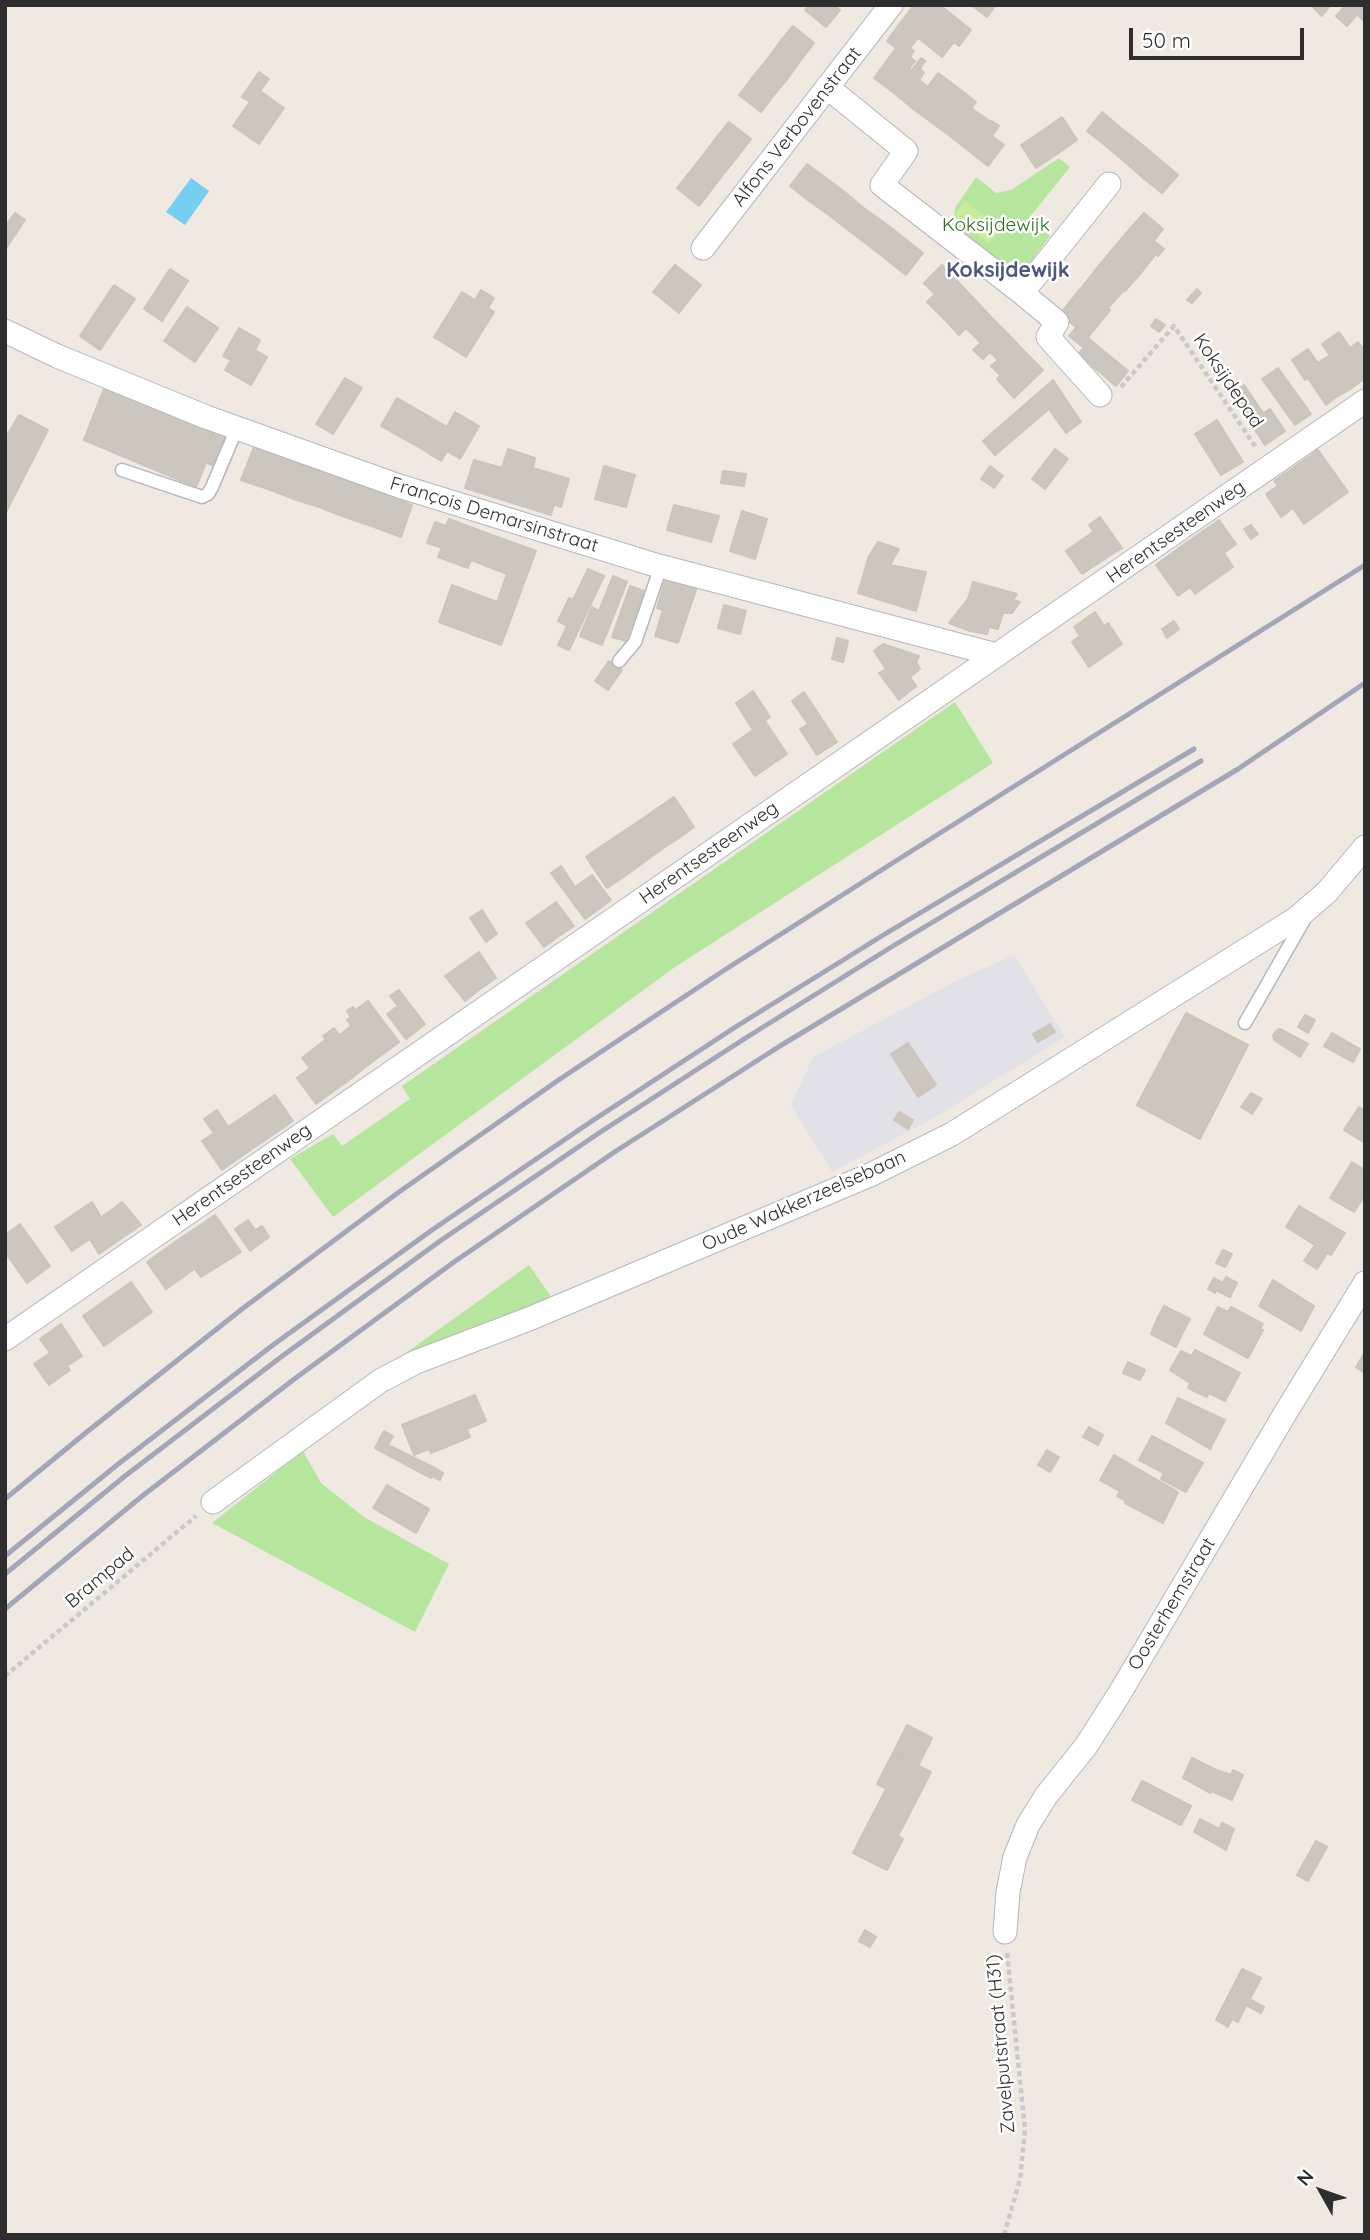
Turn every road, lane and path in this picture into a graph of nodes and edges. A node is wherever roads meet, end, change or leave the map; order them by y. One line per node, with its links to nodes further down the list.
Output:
1 (891, 5): 2 (street, Alfons Verbovenstraat)
2 (827, 87): 4 (street, Alfons Verbovenstraat); 5 (street)
3 (1109, 184): 5 (street)
4 (703, 248)
5 (1022, 293): 7 (street)
6 (5, 331): 9 (street, François Demarsinstraat)
7 (1100, 395): 10 (path, Koksijdepad)
8 (1365, 401): 10 (street, Herentsesteenweg)
9 (237, 428): 11 (lane); 12 (street, François Demarsinstraat)
10 (1270, 467): 13 (street, Herentsesteenweg)
11 (122, 470)
12 (661, 566): 13 (street, François Demarsinstraat); 14 (lane)
13 (997, 655): 19 (street, Herentsesteenweg)
14 (619, 661)
15 (1365, 847): 16 (street, Oude Wakkerzeelsebaan)
16 (1315, 902): 17 (lane); 20 (street, Oude Wakkerzeelsebaan)
17 (1245, 1023)
18 (1365, 1283): 22 (street, Oosterhemstraat)
19 (5, 1339)
20 (213, 1502): 21 (path, Brampad)
21 (5, 1676)
22 (1005, 1932): 23 (path, Zavelputstraat (H31))
23 (1004, 2235)

